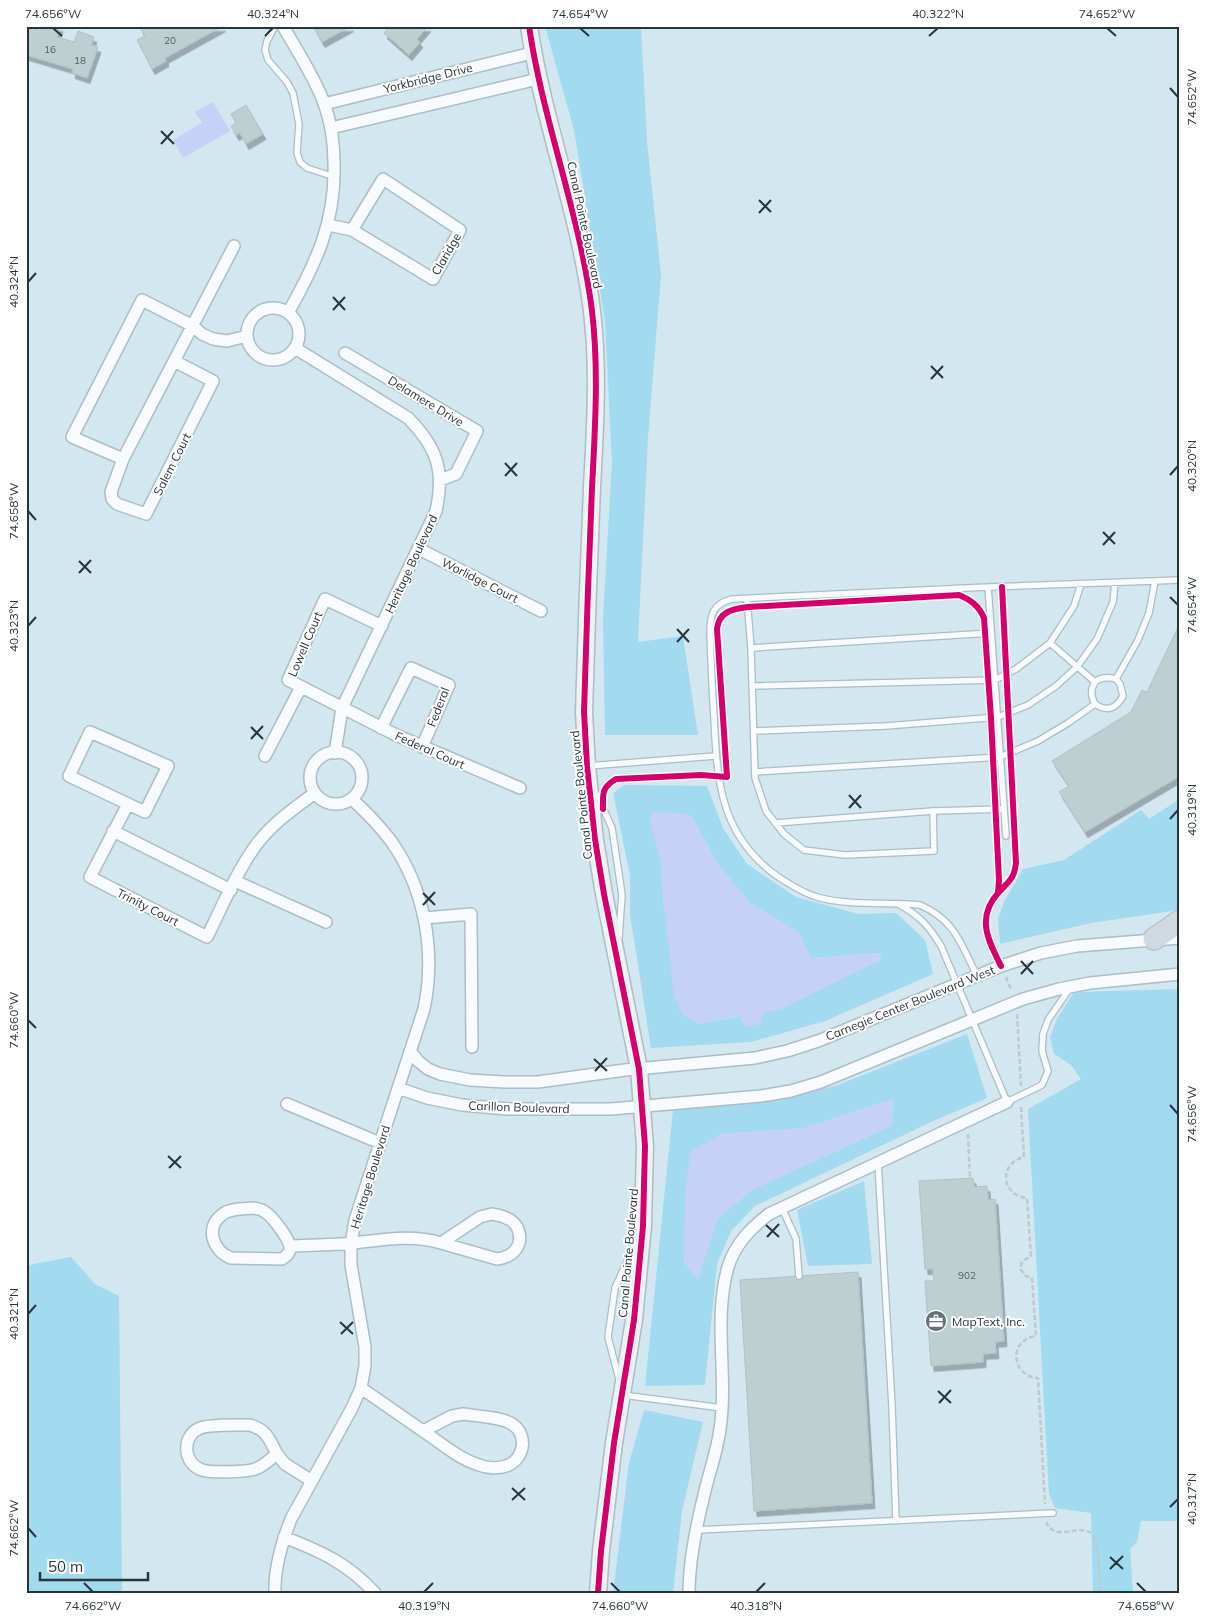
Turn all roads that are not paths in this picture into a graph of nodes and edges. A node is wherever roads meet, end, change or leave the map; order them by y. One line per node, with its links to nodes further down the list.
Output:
1 (275, 26): 8 (lane)
2 (282, 26): 6 (street)
3 (529, 26): 4 (street, Canal Pointe Boulevard)
4 (532, 53): 5 (street, Canal Pointe Boulevard); 6 (street, Yorkbridge Drive)
5 (538, 79): 7 (street, Yorkbridge Drive); 48 (street, Canal Pointe Boulevard)
6 (324, 104): 7 (street)
7 (331, 128): 8 (street)
8 (334, 177): 9 (street)
9 (328, 225): 10 (street); 12 (street)
10 (352, 230): 10 (street, Claridge)
11 (234, 246): 13 (street, Salem Court)
12 (288, 313): 14 (street); 15 (street)
13 (193, 326): 14 (street); 17 (street, Salem Court); 18 (street)
14 (247, 336): 15 (street)
15 (295, 348): 19 (street, Heritage Boulevard)
16 (345, 353): 19 (street, Delamere Drive)
17 (174, 361): 18 (street, Salem Court); 18 (street, Salem Court)
18 (123, 459)
19 (440, 480): 20 (street, Heritage Boulevard)
20 (418, 550): 27 (street, Worlidge Court); 28 (street, Heritage Boulevard)
21 (1180, 580): 22 (lane)
22 (1156, 581): 23 (lane); 33 (lane)
23 (1115, 582): 24 (lane); 32 (lane)
24 (1081, 584): 25 (lane); 30 (lane)
25 (988, 587): 26 (lane); 29 (lane)
26 (747, 599): 31 (lane); 46 (lane)
27 (541, 611)
28 (382, 626): 37 (street, Lowell Court); 39 (street, Heritage Boulevard)
29 (991, 633): 31 (lane); 34 (lane)
30 (1050, 643): 32 (lane); 34 (lane)
31 (751, 648): 36 (lane)
32 (1077, 666): 35 (lane); 40 (lane)
33 (1116, 679): 35 (lane); 38 (lane)
34 (995, 680): 36 (lane); 40 (lane)
35 (1095, 682): 38 (lane)
36 (752, 686): 42 (lane)
37 (302, 687): 39 (street, Lowell Court); 45 (street, Lowell Court)
38 (1095, 704): 47 (lane)
39 (342, 708): 41 (street, Federal Court); 44 (street, Heritage Boulevard)
40 (998, 718): 42 (lane); 47 (lane)
41 (381, 728): 43 (street, Federal Court); 43 (street, Federal)
42 (754, 732): 49 (lane)
43 (422, 746): 50 (street, Federal Court)
44 (335, 753): 51 (street); 52 (street)
45 (265, 756)
46 (715, 756): 48 (lane); 60 (lane)
47 (1000, 757): 49 (lane); 54 (lane)
48 (587, 771): 73 (street, Canal Pointe Boulevard)
49 (755, 772): 56 (lane)
50 (520, 788)
51 (315, 793): 52 (street); 59 (street, Trinity Court)
52 (352, 799): 61 (street, Heritage Boulevard)
53 (128, 804): 53 (street); 57 (street, Trinity Court)
54 (1004, 810): 55 (lane); 58 (lane)
55 (933, 811): 56 (lane); 56 (lane)
56 (775, 822)
57 (113, 831): 59 (street); 59 (street, Trinity Court)
58 (1006, 836)
59 (233, 886): 63 (street)
60 (894, 903): 67 (lane); 68 (lane)
61 (424, 918): 71 (street); 72 (street, Heritage Boulevard)
62 (1180, 921): 64 (highway)
63 (326, 922)
64 (1154, 938): 65 (street, Carnegie Center Boulevard West); 67 (street, Carnegie Center Boulevard West)
65 (1180, 938)
66 (1180, 974): 69 (street)
67 (977, 976): 68 (street, Carnegie Center Boulevard West)
68 (958, 984): 70 (lane); 73 (street, Carnegie Center Boulevard West)
69 (1071, 986): 70 (street); 75 (lane)
70 (973, 1019): 75 (lane); 77 (street)
71 (472, 1047)
72 (410, 1051): 73 (street, Carillon Boulevard); 74 (street, Heritage Boulevard)
73 (639, 1069): 77 (street, Canal Pointe Boulevard)
74 (398, 1088): 77 (street, Carillon Boulevard); 78 (street, Heritage Boulevard)
75 (1007, 1102): 79 (street)
76 (287, 1104): 78 (street)
77 (641, 1105): 81 (street, Canal Pointe Boulevard)
78 (380, 1143): 83 (street, Heritage Boulevard)
79 (878, 1163): 80 (street); 93 (lane)
80 (782, 1208): 85 (lane); 88 (street)
81 (644, 1226): 87 (street, Canal Pointe Boulevard); 87 (lane)
82 (442, 1243): 82 (street); 83 (street)
83 (351, 1244): 84 (street); 86 (street, Heritage Boulevard)
84 (290, 1246): 84 (street)
85 (799, 1276)
86 (361, 1388): 89 (street); 91 (street, Heritage Boulevard)
87 (623, 1395): 88 (lane); 98 (street, Canal Pointe Boulevard)
88 (722, 1408): 94 (street)
89 (423, 1431): 89 (street)
90 (277, 1454): 90 (street); 91 (street)
91 (312, 1481): 95 (street, Heritage Boulevard)
92 (1053, 1513): 93 (lane)
93 (896, 1521): 94 (lane)
94 (697, 1530): 99 (street)
95 (284, 1537): 96 (street, Heritage Boulevard); 97 (street)
96 (275, 1593)
97 (375, 1593)
98 (598, 1593)
99 (689, 1593)

